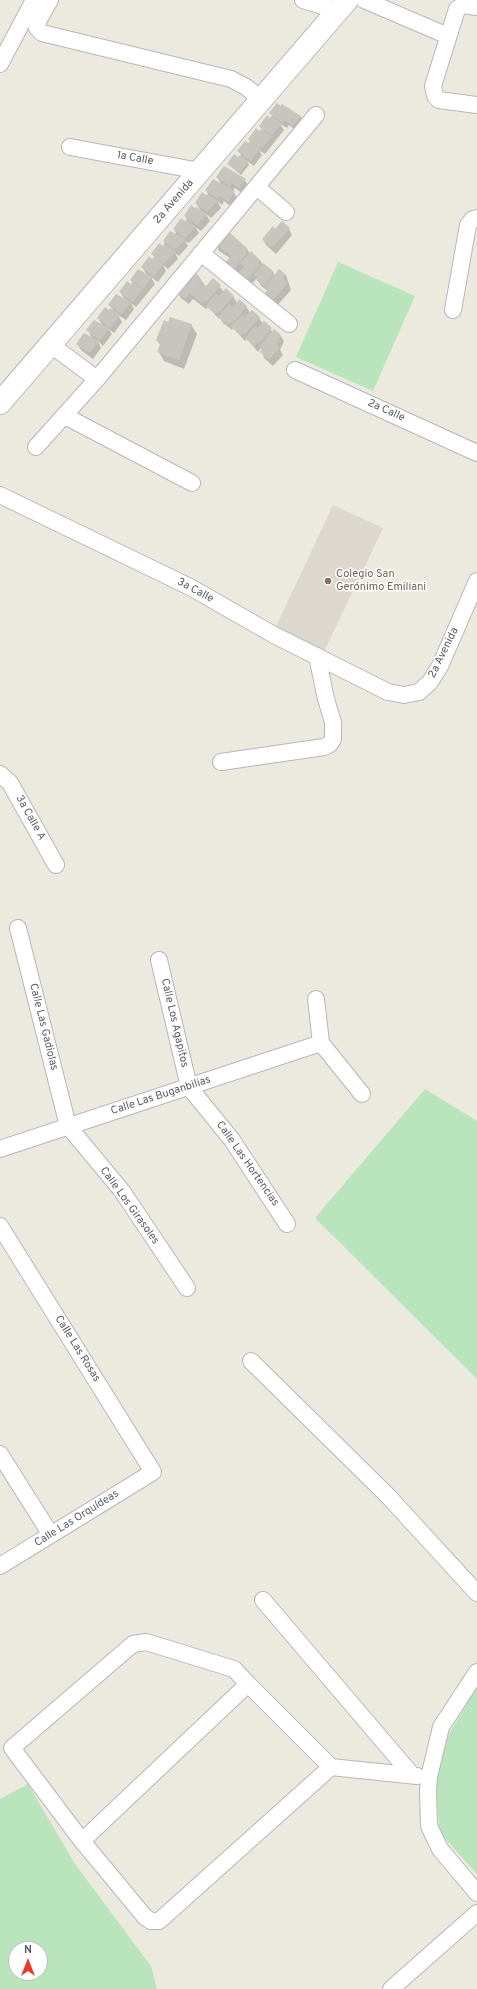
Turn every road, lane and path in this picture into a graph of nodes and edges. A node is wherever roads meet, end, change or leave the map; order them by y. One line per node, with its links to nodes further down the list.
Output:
1 (34, 0): 8 (street)
2 (50, 0): 9 (street)
3 (303, 0): 5 (street)
4 (364, 0): 7 (street)
5 (343, 5): 9 (street, 2a Avenida)
6 (477, 7): 7 (street)
7 (448, 36): 10 (street)
8 (0, 64)
9 (262, 100): 13 (street, 2a Avenida)
10 (477, 105)
11 (316, 115): 14 (street)
12 (70, 148): 13 (street, 1a Calle)
13 (200, 171): 20 (street, 2a Avenida)
14 (257, 187): 15 (street); 17 (street)
15 (286, 212)
16 (477, 218): 18 (street)
17 (201, 253): 19 (street); 22 (street)
18 (453, 310)
19 (288, 324)
20 (51, 345): 22 (street); 23 (street, 2a Avenida)
21 (295, 370): 26 (street, 2a Calle)
22 (97, 379): 24 (street)
23 (0, 403)
24 (65, 416): 25 (street); 27 (street)
25 (36, 447)
26 (477, 453)
27 (192, 484)
28 (0, 495): 30 (street, 3a Calle)
29 (477, 581): 31 (street, 2a Avenida)
30 (317, 656): 31 (street, 3a Calle); 32 (street)
31 (388, 692)
32 (221, 762)
33 (0, 774): 34 (street, 3a Calle A)
34 (56, 865)
35 (18, 928): 41 (street, Calle Las Gadiolas)
36 (159, 960): 39 (street, Calle Los Agapitos)
37 (316, 999): 38 (street)
38 (321, 1044): 39 (street, Calle Las Buganbilias); 40 (street)
39 (189, 1087): 41 (street, Calle Las Buganbilias); 43 (street, Calle Las Hortencias)
40 (362, 1094)
41 (68, 1126): 42 (street, Calle Las Buganbilias); 45 (street, Calle Los Girasoles)
42 (0, 1149)
43 (287, 1224)
44 (0, 1226): 48 (street, Calle Las Rosas)
45 (187, 1288)
46 (251, 1361): 51 (street)
47 (0, 1454): 49 (street)
48 (153, 1472): 49 (street, Calle Las Orquídeas)
49 (51, 1535): 50 (street, Calle Las Orquídeas)
50 (0, 1566)
51 (477, 1593)
52 (263, 1600): 56 (street)
53 (477, 1672): 57 (street)
54 (248, 1684): 55 (street); 58 (street); 58 (street)
55 (331, 1767): 56 (street); 58 (street)
56 (412, 1775): 57 (street)
57 (429, 1777): 59 (street)
58 (82, 1841)
59 (477, 1893)
60 (477, 1913): 61 (street)
61 (391, 1989)

